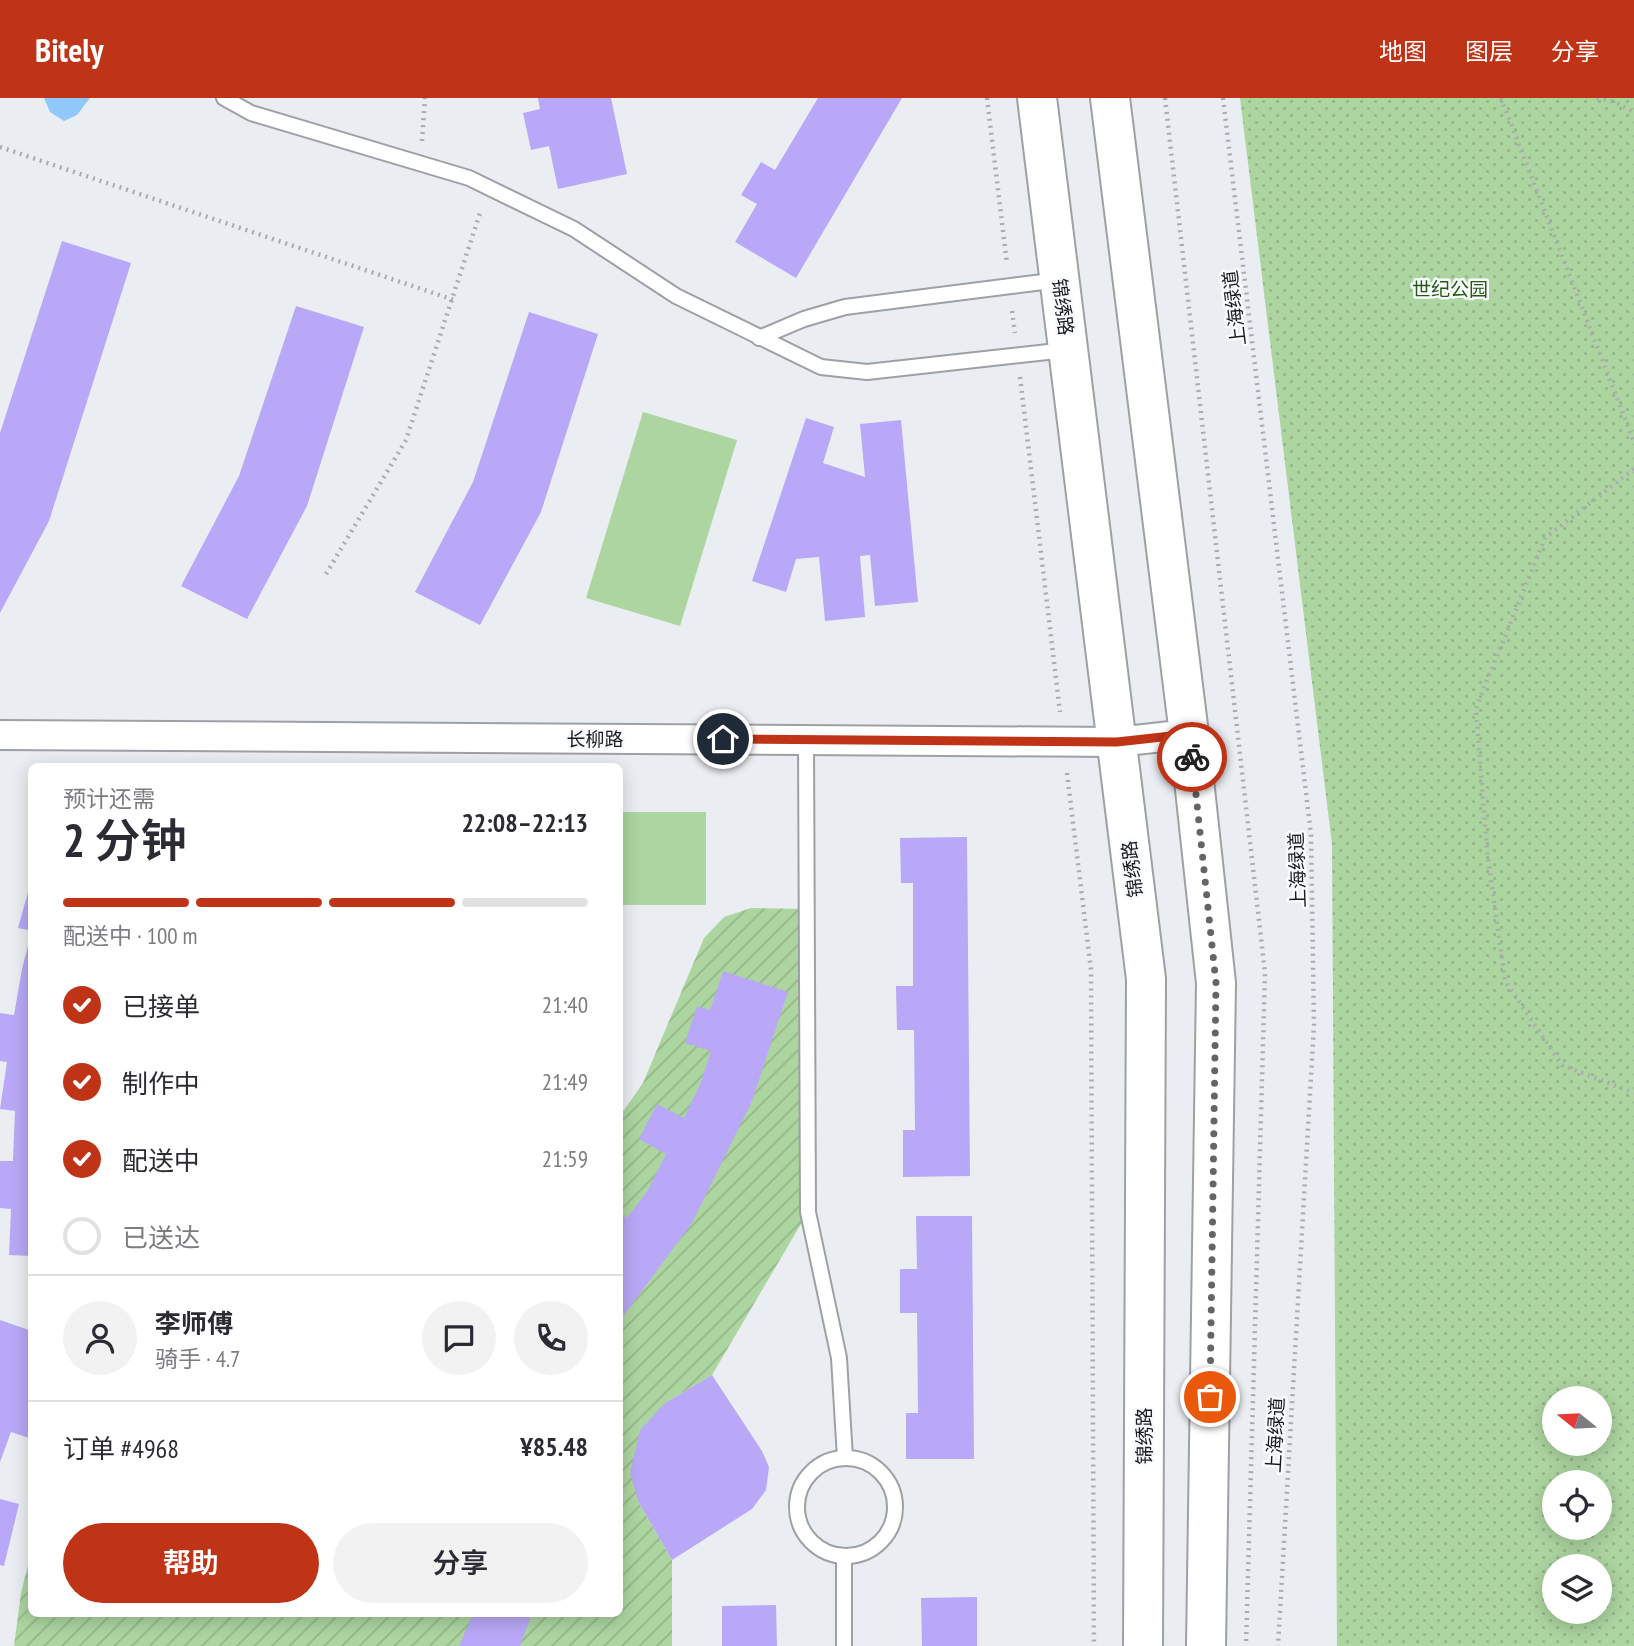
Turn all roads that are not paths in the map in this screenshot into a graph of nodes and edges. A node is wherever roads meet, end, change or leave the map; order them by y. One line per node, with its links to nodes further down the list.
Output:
1 (224, 98): 5 (lane)
2 (1037, 98): 4 (main road, 锦绣路)
3 (1110, 98): 7 (main road)
4 (1059, 280): 5 (lane); 6 (main road, 锦绣路)
5 (760, 338): 6 (lane)
6 (1068, 350): 10 (main road, 锦绣路)
7 (1189, 734): 10 (street, 长柳路); 15 (main road)
8 (0, 735): 9 (street, 长柳路)
9 (806, 740): 10 (street, 长柳路); 11 (lane)
10 (1117, 742): 14 (main road, 锦绣路)
11 (845, 1458): 12 (lane); 12 (lane)
12 (844, 1557): 13 (lane)
13 (844, 1646)
14 (1143, 1646)
15 (1206, 1646)

